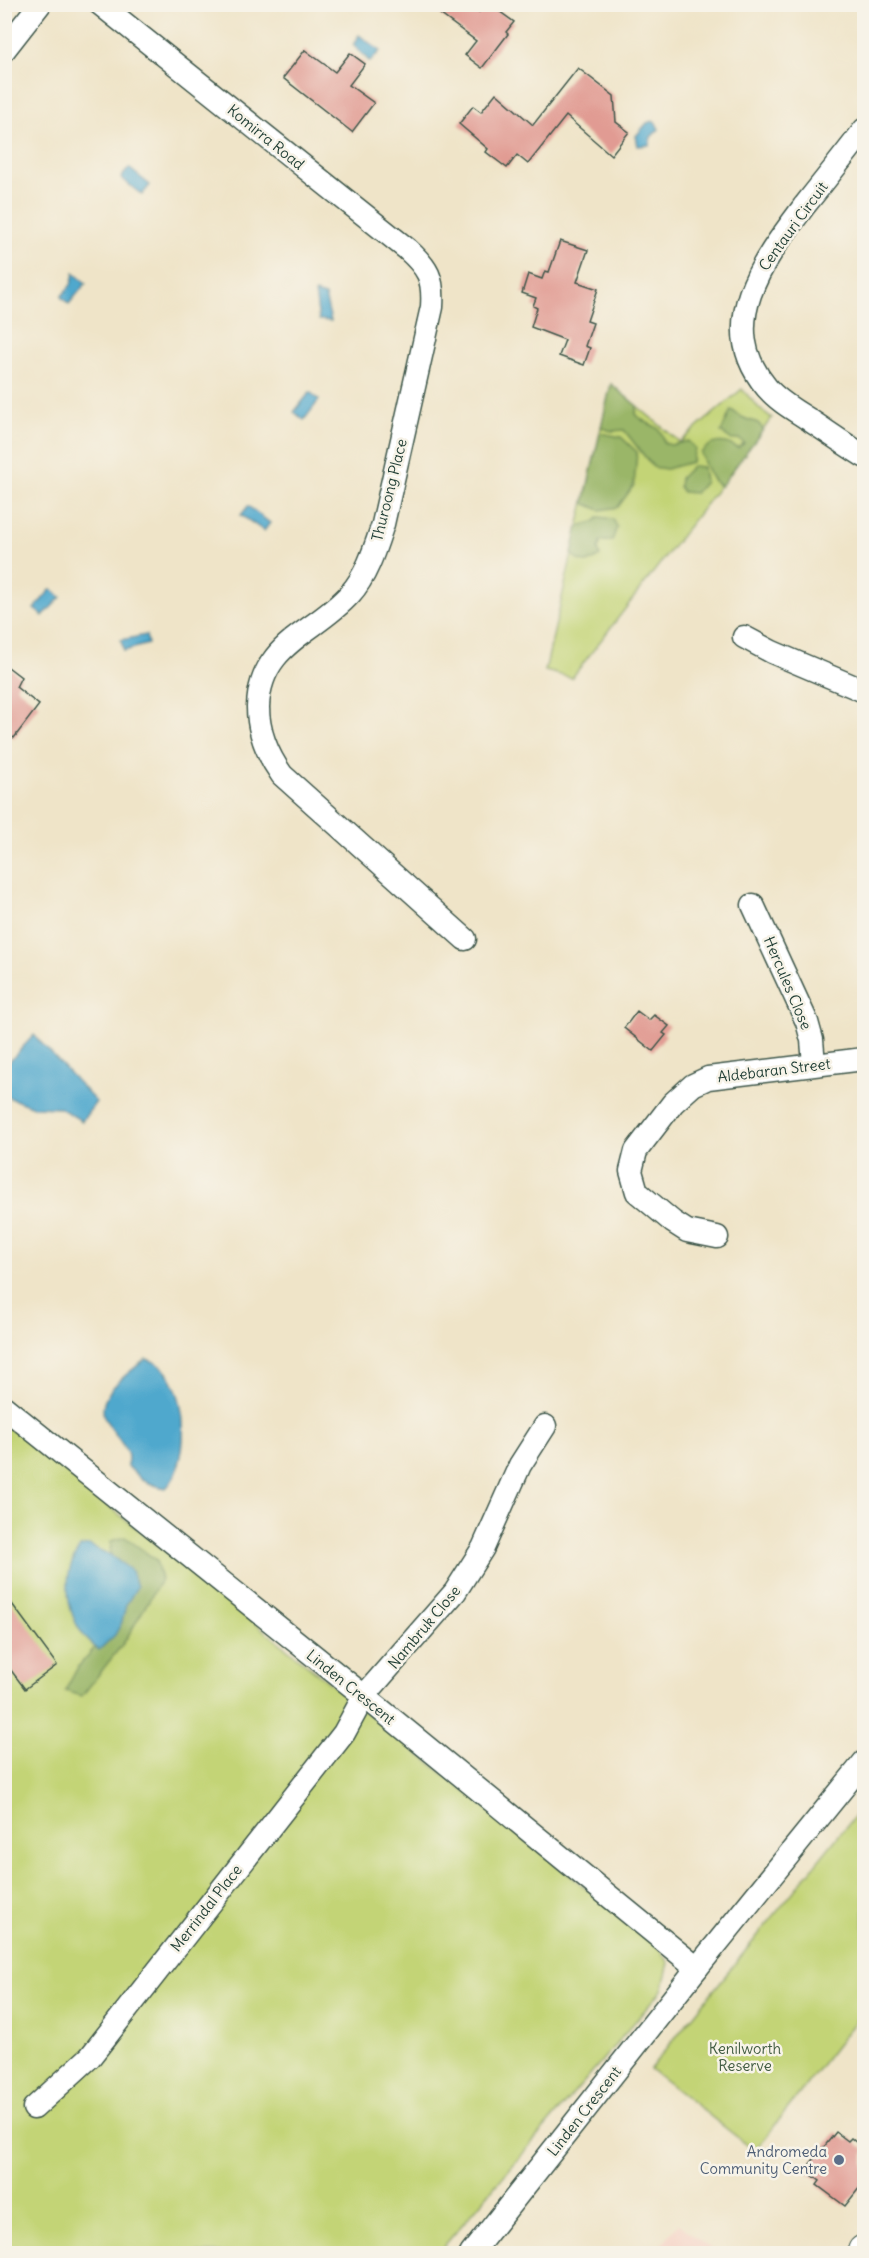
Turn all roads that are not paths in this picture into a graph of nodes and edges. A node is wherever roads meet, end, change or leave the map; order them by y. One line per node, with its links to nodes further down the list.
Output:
1 (40, 4): 3 (street)
2 (100, 4): 5 (street, Komirra Road)
3 (4, 50)
4 (864, 130): 6 (street, Centauri Circuit)
5 (428, 272): 10 (street, Thuroong Place)
6 (864, 456)
7 (744, 637): 8 (street)
8 (864, 690)
9 (753, 905): 12 (street, Hercules Close)
10 (465, 939)
11 (864, 1059): 12 (street, Aldebaran Street)
12 (814, 1064): 13 (street, Aldebaran Street)
13 (717, 1238)
14 (4, 1407): 16 (street, Linden Crescent)
15 (545, 1426): 16 (street, Nambruk Close)
16 (364, 1696): 18 (street, Linden Crescent); 19 (street, Merrindal Place)
17 (864, 1762): 18 (street, Linden Crescent)
18 (696, 1968): 20 (street, Linden Crescent)
19 (34, 2108)
20 (471, 2253)

